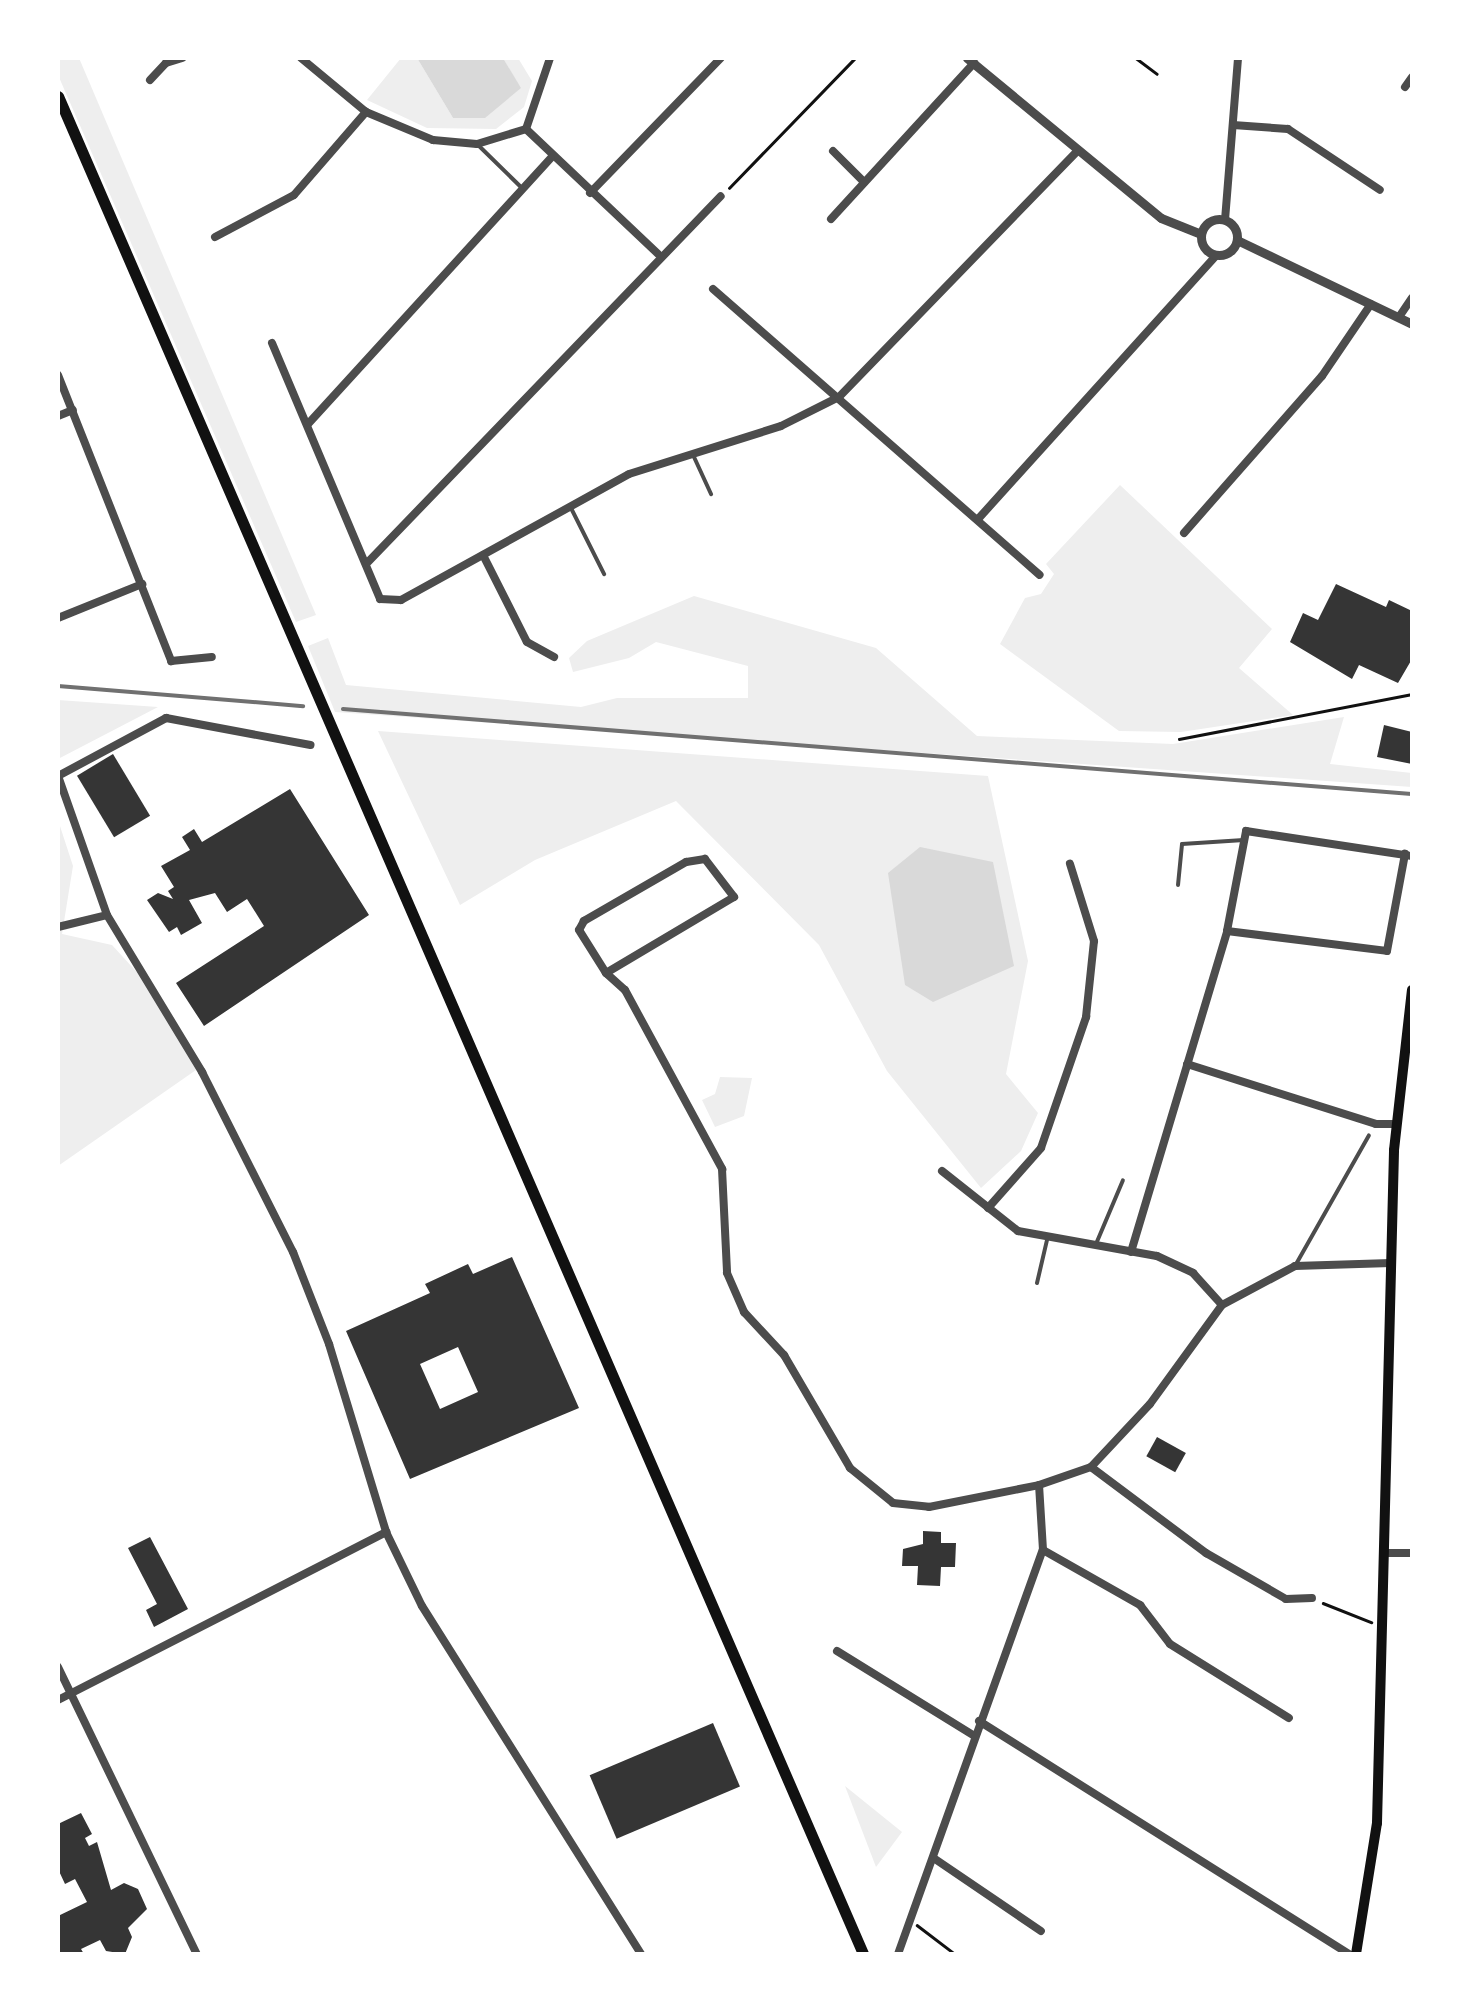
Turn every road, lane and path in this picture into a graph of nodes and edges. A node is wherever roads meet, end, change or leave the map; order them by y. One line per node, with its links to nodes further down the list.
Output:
1 (182, 58): 11 (street)
2 (301, 58): 14 (street)
3 (550, 58): 16 (street)
4 (722, 58): 24 (street)
5 (855, 58): 25 (path)
6 (1136, 58): 9 (path)
7 (1238, 58): 15 (street)
8 (971, 60): 19 (street); 21 (street)
9 (1157, 74)
10 (1412, 77): 12 (street)
11 (150, 80)
12 (1405, 87)
13 (58, 96): 102 (main road)
14 (366, 112): 17 (street); 29 (street)
15 (1234, 124): 23 (street); 27 (street)
16 (526, 130): 17 (street); 20 (street)
17 (477, 144): 22 (lane)
18 (834, 152): 21 (street)
19 (1077, 152): 28 (street); 40 (street)
20 (551, 158): 22 (street); 24 (street)
21 (864, 182): 26 (street)
22 (523, 189): 43 (street)
23 (1380, 190)
24 (590, 193): 31 (street)
25 (721, 196): 31 (street)
26 (831, 219)
27 (1226, 220): 28 (street); 30 (street)
28 (1200, 234): 32 (street)
29 (214, 237)
30 (1237, 240): 32 (street); 35 (street)
31 (658, 254): 50 (street)
32 (1216, 256): 47 (street)
33 (713, 289): 40 (street)
34 (1412, 298): 36 (street)
35 (1371, 304): 36 (street); 48 (street)
36 (1398, 317): 37 (street)
37 (1412, 324)
38 (272, 342): 43 (street)
39 (58, 375): 41 (street)
40 (839, 397): 44 (street); 47 (street)
41 (73, 410): 42 (street); 53 (street)
42 (58, 416)
43 (308, 424): 50 (street)
44 (692, 453): 45 (lane); 46 (street)
45 (712, 494)
46 (569, 504): 49 (street); 51 (lane)
47 (979, 518): 52 (street)
48 (1184, 533)
49 (484, 555): 50 (street); 55 (street)
50 (368, 562)
51 (604, 574)
52 (1040, 575)
53 (142, 584): 54 (street); 56 (street)
54 (58, 618)
55 (554, 657)
56 (212, 658)
57 (1412, 694): 58 (path)
58 (1179, 738)
59 (310, 746): 64 (street)
60 (1245, 836): 61 (street); 63 (lane); 66 (street)
61 (1409, 855): 66 (street)
62 (1070, 864): 74 (street)
63 (1178, 885)
64 (107, 915): 65 (street); 84 (street)
65 (58, 927)
66 (1227, 931): 69 (street)
67 (606, 973): 67 (street); 83 (street)
68 (1412, 996): 70 (main road)
69 (1187, 1064): 70 (street); 77 (street)
70 (1396, 1124): 78 (main road)
71 (1369, 1135): 79 (lane)
72 (942, 1171): 74 (street)
73 (1123, 1180): 76 (lane)
74 (988, 1208): 75 (street)
75 (1048, 1240): 76 (street); 80 (lane)
76 (1096, 1244): 77 (street)
77 (1131, 1252): 81 (street)
78 (1391, 1262): 79 (street); 86 (main road)
79 (1295, 1266): 81 (street)
80 (1037, 1284)
81 (1222, 1306): 82 (street)
82 (1091, 1467): 83 (street); 88 (street)
83 (1039, 1485): 85 (street)
84 (386, 1532): 92 (street); 101 (street)
85 (1042, 1550): 94 (street); 95 (street)
86 (1386, 1553): 87 (street); 89 (main road)
87 (1412, 1553)
88 (1312, 1598): 89 (path)
89 (1384, 1628): 105 (main road)
90 (837, 1652): 96 (street)
91 (58, 1666): 92 (street)
92 (70, 1693): 93 (street); 100 (street)
93 (58, 1700)
94 (1290, 1718)
95 (979, 1721): 96 (street); 105 (street)
96 (974, 1735): 97 (street)
97 (936, 1858): 98 (street); 99 (street)
98 (908, 1918): 103 (street); 104 (path)
99 (1041, 1931)
100 (197, 1954)
101 (642, 1954)
102 (862, 1954)
103 (898, 1954)
104 (955, 1954)
105 (1352, 1954)

